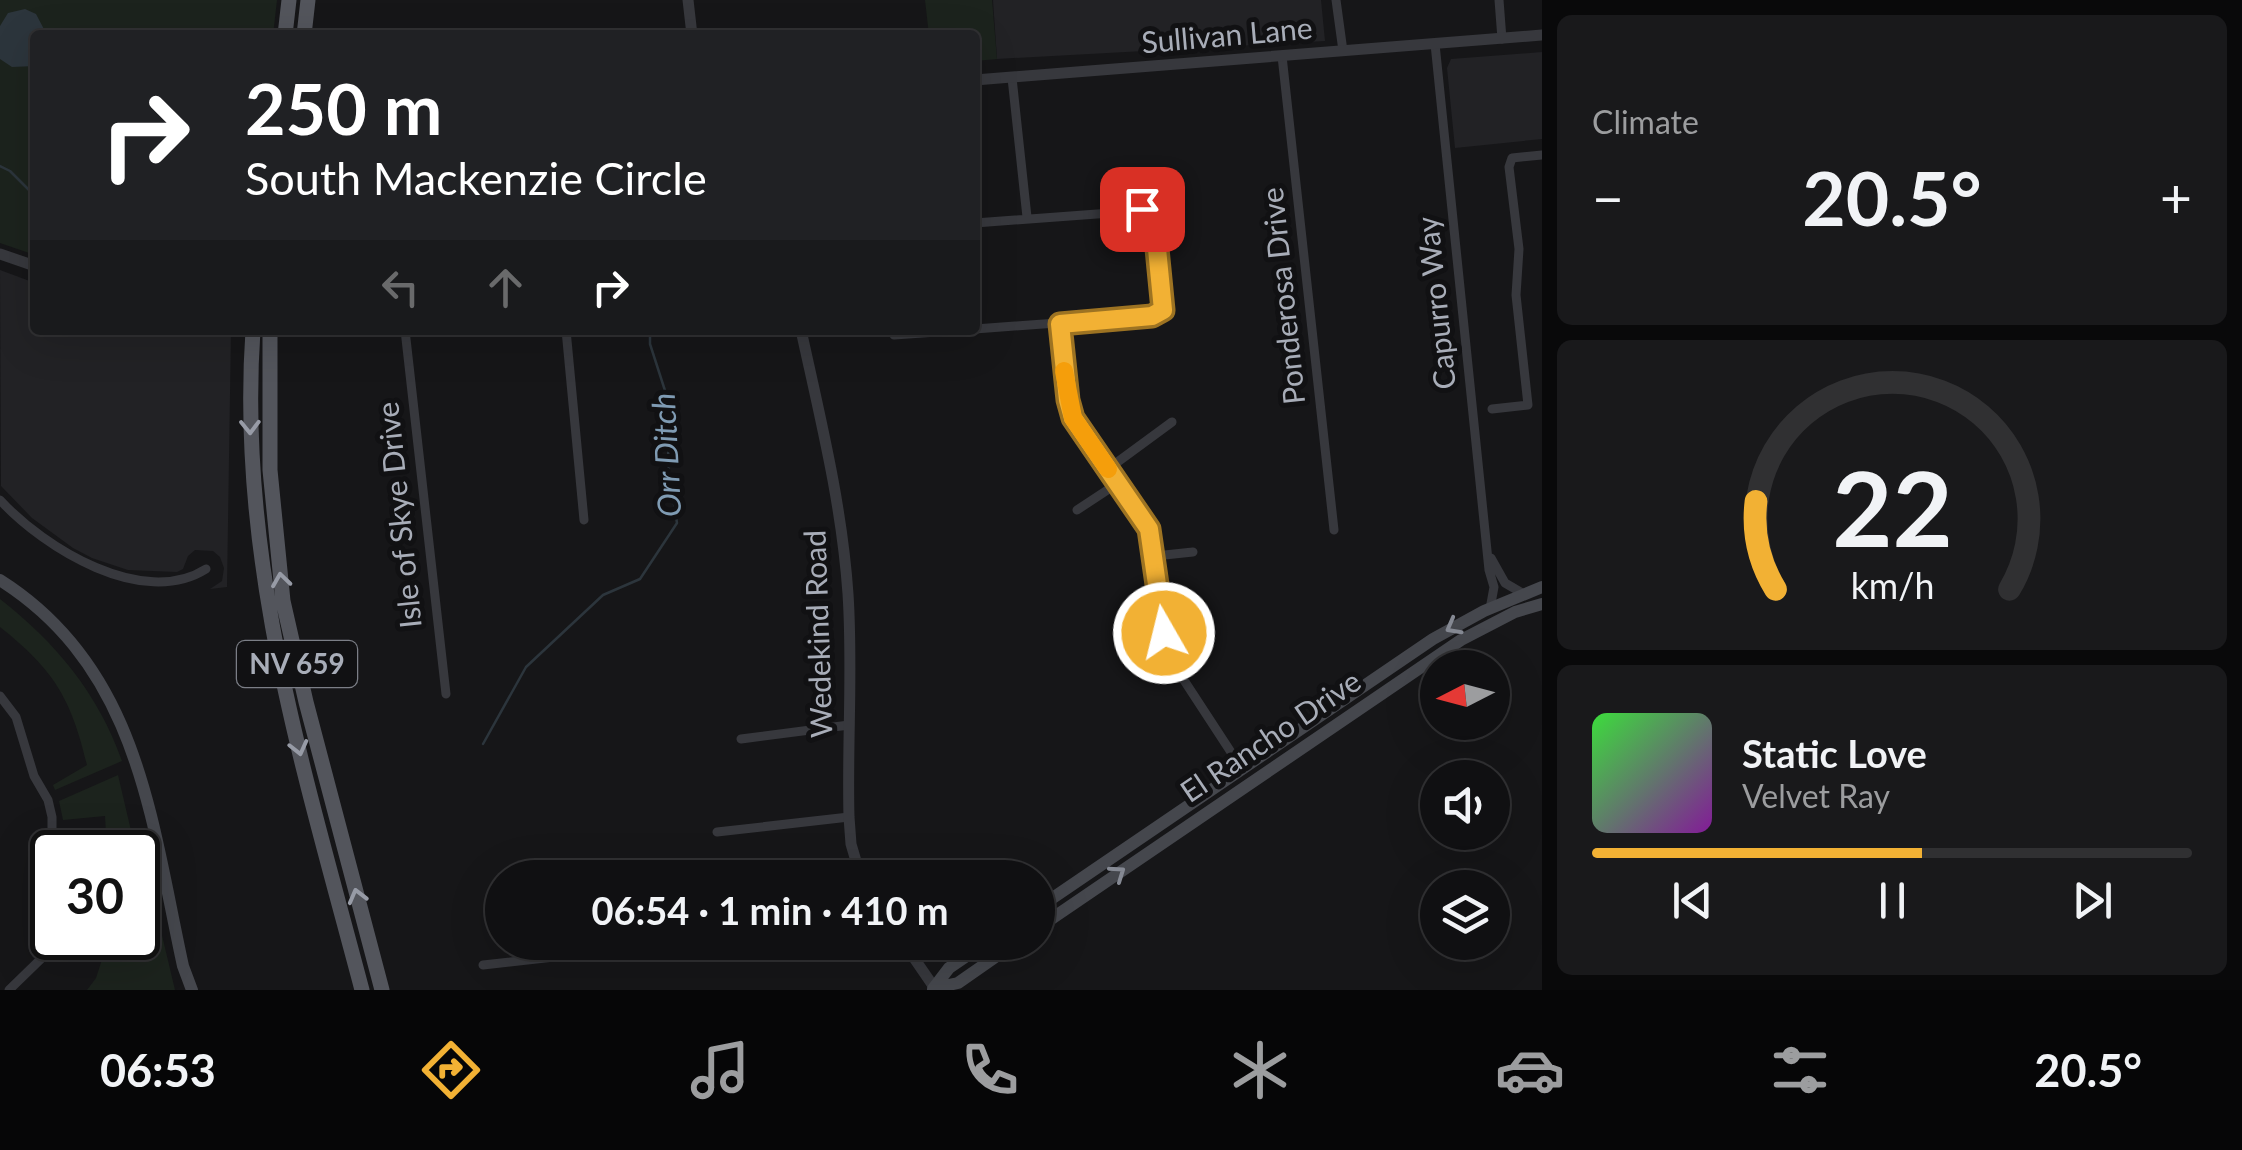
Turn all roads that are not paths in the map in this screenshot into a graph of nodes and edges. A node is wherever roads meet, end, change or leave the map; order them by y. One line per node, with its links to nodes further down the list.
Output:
1 (289, 0): 6 (main road)
2 (308, 0): 7 (main road)
3 (688, 0): 8 (street)
4 (1336, 0): 12 (street)
5 (1499, 0): 10 (street)
6 (286, 30)
7 (305, 30)
8 (691, 30)
9 (1542, 35): 10 (street, Sullivan Lane)
10 (1502, 38): 11 (street, Sullivan Lane)
11 (1435, 44): 12 (street, Sullivan Lane); 38 (street, Capurro Way)
12 (1343, 51): 13 (street, Sullivan Lane)
13 (1282, 56): 14 (street, Sullivan Lane); 35 (street, Ponderosa Drive)
14 (1012, 78): 15 (street, Sullivan Lane); 17 (street)
15 (980, 80)
16 (1542, 155): 28 (street)
17 (1027, 218): 18 (street); 21 (street)
18 (980, 223)
19 (0, 254): 20 (street)
20 (30, 264)
21 (1060, 324): 22 (street); 30 (street)
22 (980, 330)
23 (252, 335): 66 (main road, NV 659, one-way to 66)
24 (270, 335): 67 (main road, NV 659, one-way to 24)
25 (406, 335): 46 (street, Isle of Skye Drive)
26 (566, 335): 34 (street)
27 (802, 335): 48 (street, Wedekind Road)
28 (1492, 409)
29 (1172, 422): 30 (street)
30 (1108, 469): 31 (street)
31 (1118, 483): 33 (street); 37 (street)
32 (0, 500): 39 (street)
33 (1077, 510)
34 (584, 520)
35 (1334, 530)
36 (1194, 552): 37 (street)
37 (1154, 556): 50 (street)
38 (1489, 556): 42 (street); 44 (street, Capurro Way)
39 (206, 569)
40 (0, 580): 65 (main road)
41 (1542, 590): 42 (main road, El Rancho Drive); 45 (main road)
42 (1524, 594): 44 (main road, El Rancho Drive)
43 (1542, 604): 45 (main road, El Rancho Drive)
44 (1490, 608): 50 (main road, El Rancho Drive, one-way to 50)
45 (1515, 612): 56 (main road, El Rancho Drive, one-way to 45)
46 (446, 694)
47 (0, 696): 52 (street)
48 (850, 726): 49 (street); 51 (street, Wedekind Road)
49 (741, 739)
50 (1242, 769): 55 (main road, El Rancho Drive)
51 (849, 817): 53 (street); 54 (street, Wedekind Road)
52 (52, 830)
53 (717, 832)
54 (856, 860)
55 (1055, 896)
56 (1055, 916)
57 (40, 960): 64 (street)
58 (527, 960): 62 (street)
59 (914, 960): 63 (street)
60 (961, 960): 63 (main road)
61 (991, 960): 63 (main road)
62 (483, 965)
63 (934, 989)
64 (9, 990)
65 (192, 990)
66 (362, 990)
67 (382, 990)

